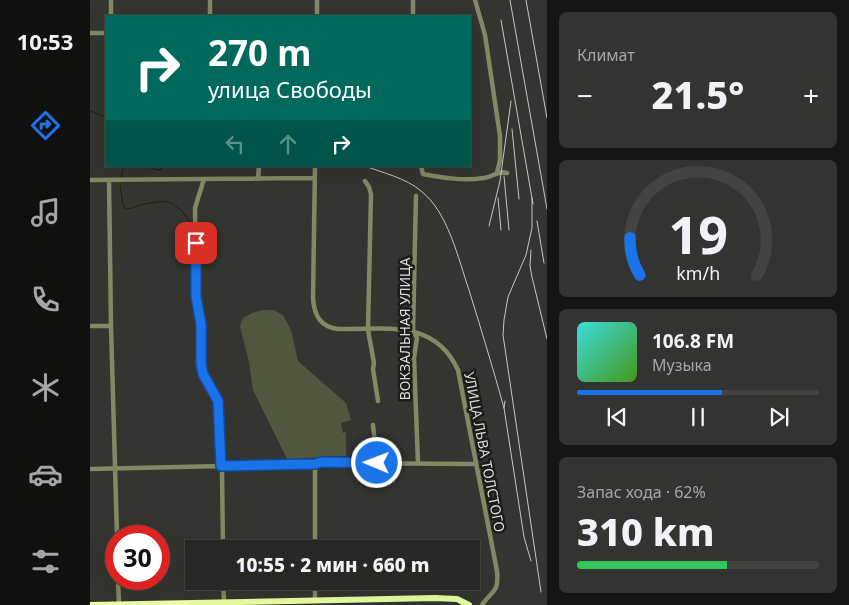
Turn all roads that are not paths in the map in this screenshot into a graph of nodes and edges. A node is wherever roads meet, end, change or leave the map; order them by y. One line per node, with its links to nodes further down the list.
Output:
1 (110, 0): 6 (street)
2 (210, 0): 7 (street)
3 (317, 0): 8 (street)
4 (413, 0): 9 (street)
5 (475, 0): 15 (street)
6 (111, 15)
7 (210, 15)
8 (317, 15)
9 (414, 15)
10 (90, 33): 11 (street)
11 (105, 33)
12 (259, 167): 17 (street)
13 (315, 167): 18 (street, УЛИЦА ЛЬВА ТОЛСТОГО)
14 (421, 167): 15 (street)
15 (497, 173): 16 (street)
16 (507, 173)
17 (258, 178): 18 (street); 19 (street)
18 (315, 178): 26 (street, УЛИЦА ЛЬВА ТОЛСТОГО)
19 (204, 179): 21 (street); 34 (street)
20 (90, 180): 21 (street)
21 (109, 180): 25 (street)
22 (365, 181): 26 (street)
23 (416, 196): 27 (street, ВОКЗАЛЬНАЯ УЛИЦА)
24 (90, 326): 25 (street)
25 (111, 326): 36 (street)
26 (368, 330): 27 (street, УЛИЦА ЛЬВА ТОЛСТОГО); 28 (street)
27 (413, 330): 31 (street, ВОКЗАЛЬНАЯ УЛИЦА); 33 (street, УЛИЦА ЛЬВА ТОЛСТОГО)
28 (378, 401)
29 (373, 425): 30 (street)
30 (377, 463): 31 (street); 32 (street)
31 (418, 463): 33 (street)
32 (315, 464): 34 (street); 39 (street)
33 (476, 464): 48 (street, УЛИЦА ЛЬВА ТОЛСТОГО)
34 (221, 466): 36 (street); 38 (street)
35 (90, 469): 36 (street)
36 (116, 470): 37 (street)
37 (117, 525)
38 (223, 540)
39 (315, 540)
40 (118, 590): 46 (street)
41 (223, 590): 44 (street)
42 (315, 590): 43 (street)
43 (315, 601): 44 (highway); 47 (highway)
44 (224, 602): 46 (highway)
45 (90, 605): 46 (highway)
46 (119, 605)
47 (469, 605)
48 (482, 605)

